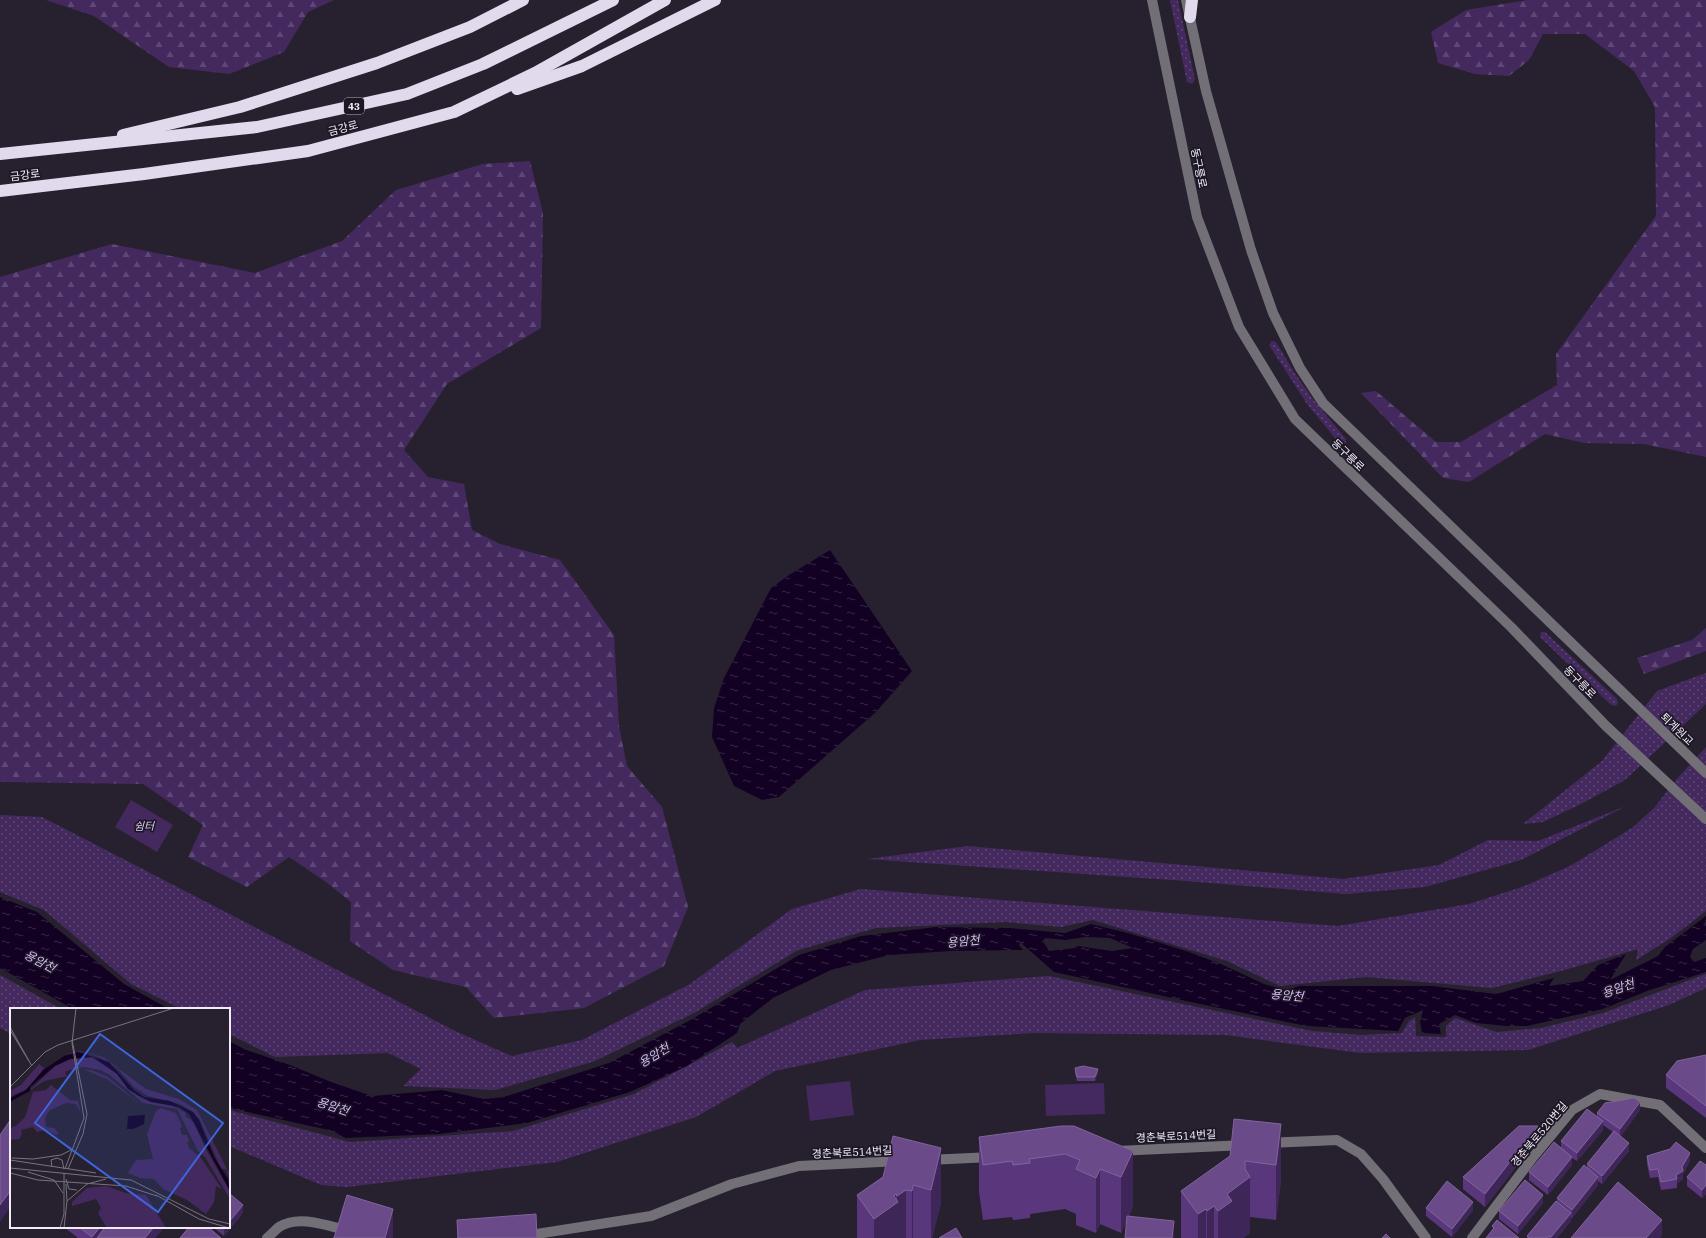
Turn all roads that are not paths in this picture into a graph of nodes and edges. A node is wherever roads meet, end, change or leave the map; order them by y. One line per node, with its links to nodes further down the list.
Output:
1 (523, 0): 10 (highway)
2 (613, 0): 10 (highway, 금강로 / 43)
3 (665, 0): 9 (highway, 금강로)
4 (715, 0): 9 (highway)
5 (1152, 0): 15 (street, 동구릉로)
6 (1186, 0): 8 (street, 동구릉로)
7 (1192, 0): 8 (highway)
8 (1190, 17): 13 (street, 동구릉로)
9 (454, 112): 12 (highway, 금강로)
10 (76, 146): 11 (highway, 금강로 / 43)
11 (0, 154)
12 (0, 191)
13 (1632, 702): 14 (street, 퇴계원교)
14 (1706, 773)
15 (1706, 819)
16 (1706, 1148): 23 (street, 경춘북로520번길)
17 (1106, 1151): 22 (street, 경춘북로514번길)
18 (1004, 1156): 20 (street, 경춘북로514번길)
19 (360, 1233): 21 (street)
20 (516, 1237)
21 (267, 1238)
22 (1426, 1238)
23 (1472, 1238)

